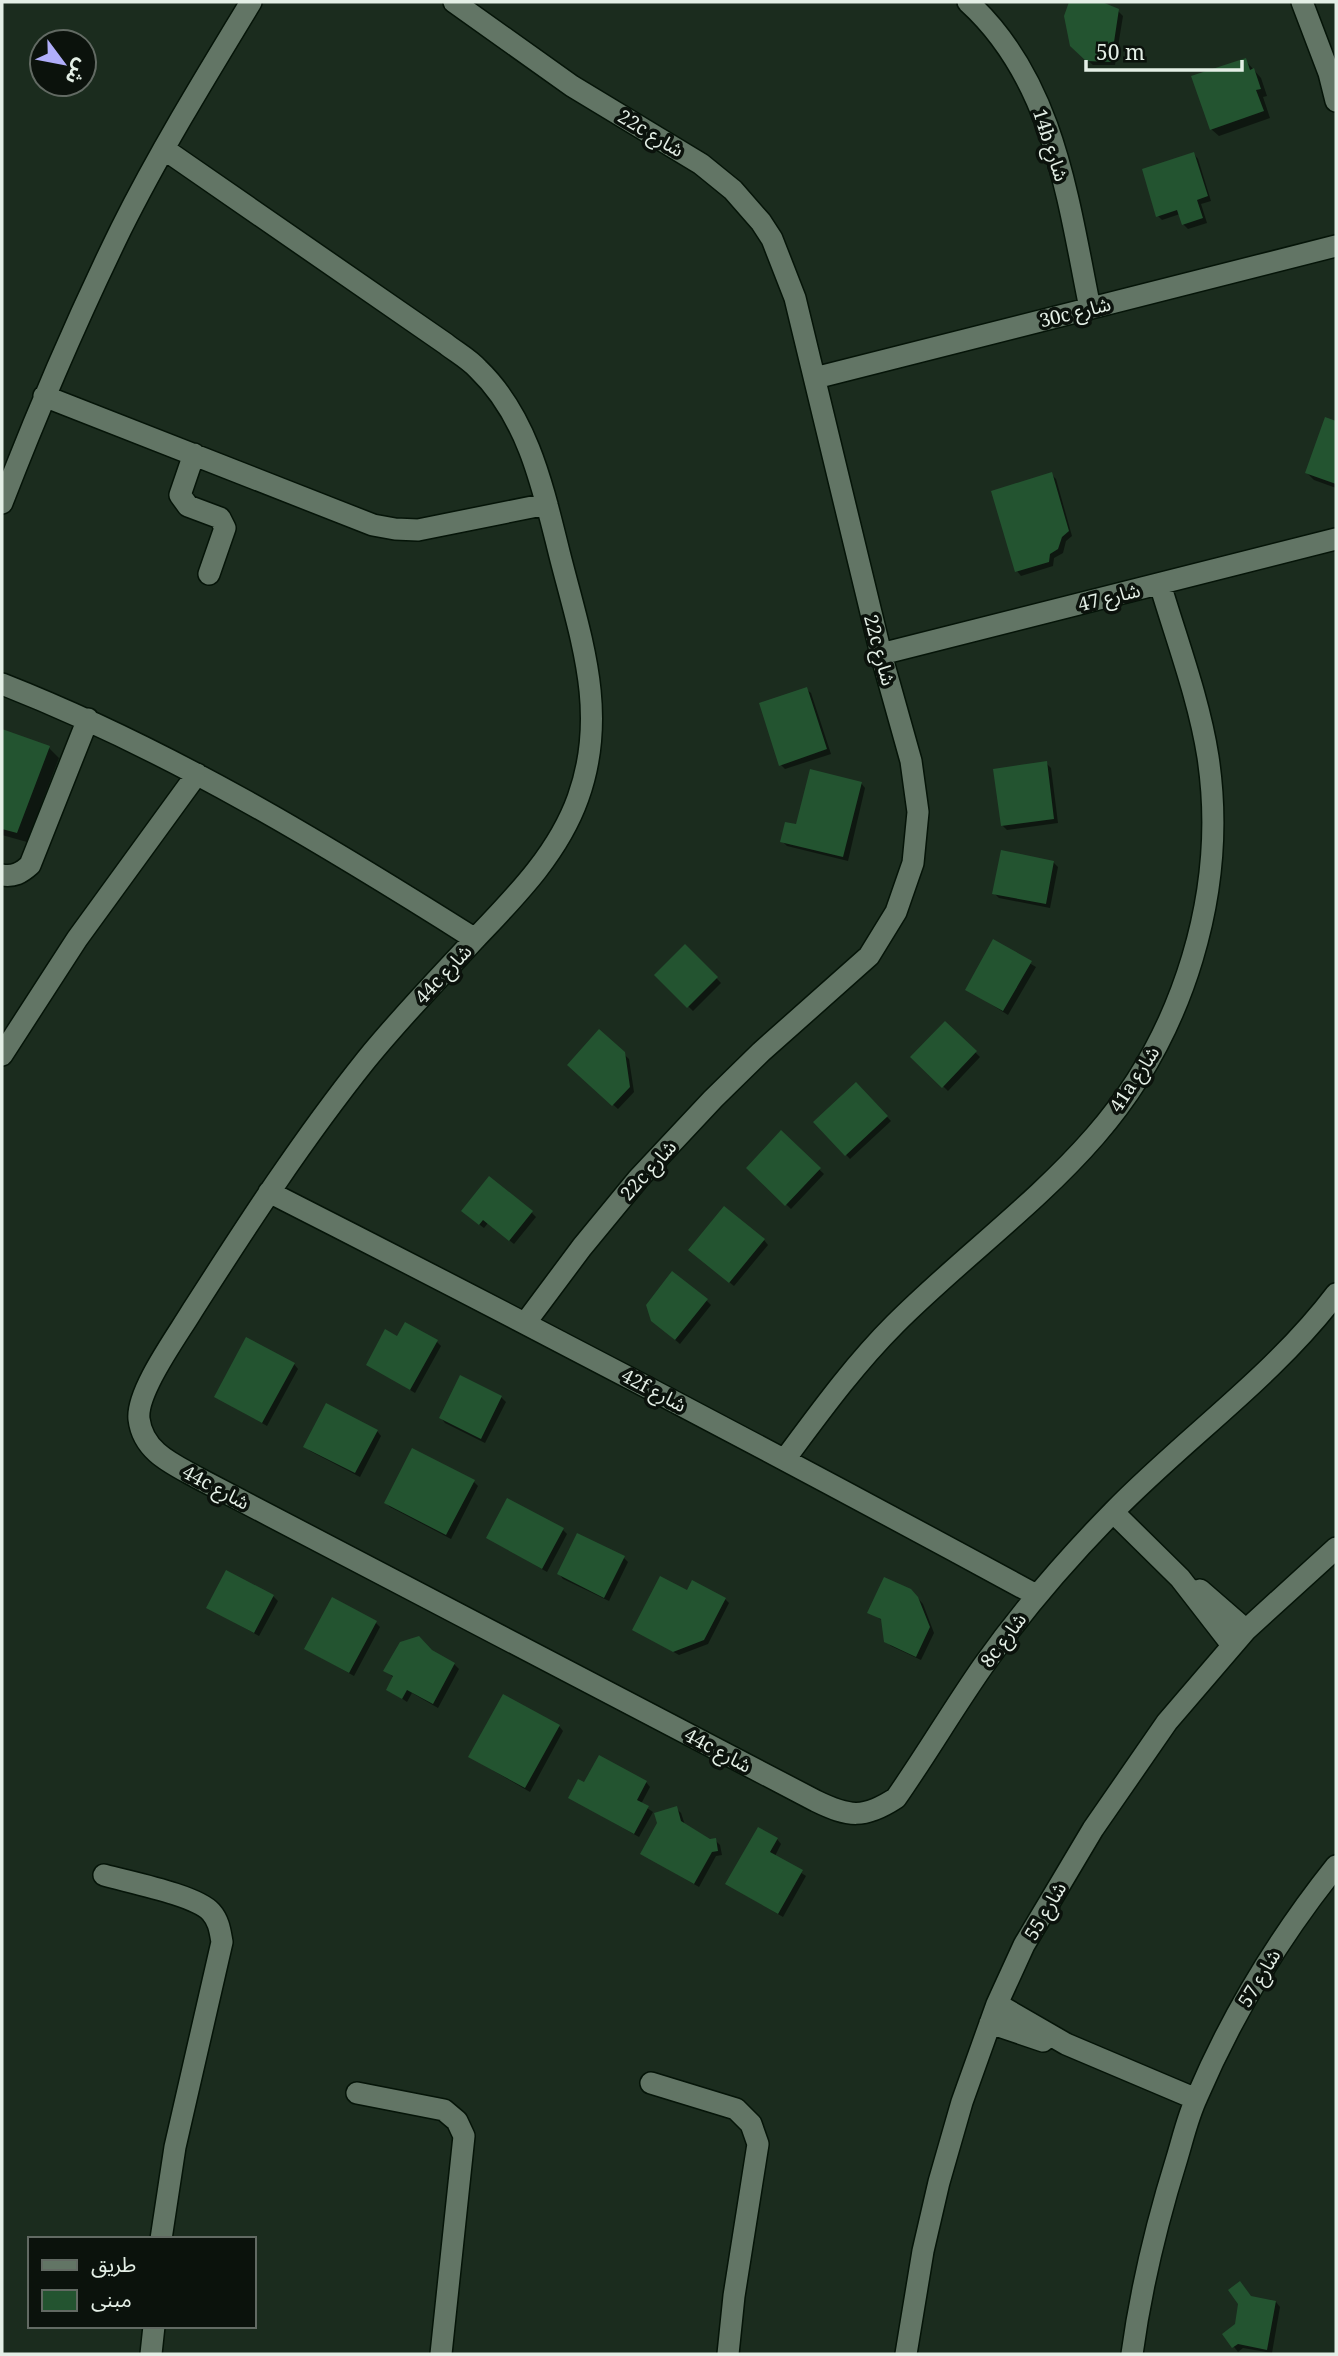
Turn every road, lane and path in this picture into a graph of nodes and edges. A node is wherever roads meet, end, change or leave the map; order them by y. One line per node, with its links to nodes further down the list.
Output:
1 (251, 2): 6 (street)
2 (454, 2): 9 (street, 22c شارع)
3 (968, 2): 8 (street, 14b شارع)
4 (1302, 2): 5 (street)
5 (1336, 101)
6 (164, 149): 10 (street); 13 (street, 44c شارع)
7 (1336, 247): 8 (street, 30c شارع)
8 (1090, 308): 9 (street, 30c شارع)
9 (815, 378): 17 (street, 22c شارع)
10 (44, 396): 11 (street); 12 (street)
11 (194, 454): 13 (street); 15 (street)
12 (2, 503)
13 (547, 504): 22 (street, 44c شارع)
14 (1336, 539): 16 (street, شارع 47)
15 (209, 574)
16 (1160, 584): 17 (street, شارع 47); 27 (street, 41a شارع)
17 (881, 654): 26 (street, 22c شارع)
18 (2, 684): 19 (street)
19 (88, 719): 20 (street); 21 (street)
20 (197, 774): 22 (street); 23 (street)
21 (2, 874)
22 (475, 939): 24 (street, 44c شارع)
23 (2, 1055)
24 (269, 1192): 26 (street, 42f شارع); 32 (street, 44c شارع)
25 (1336, 1294): 28 (street, 8c شارع)
26 (526, 1322): 27 (street, 42f شارع)
27 (785, 1458): 30 (street, 42f شارع)
28 (1113, 1512): 30 (street, 8c شارع); 31 (street)
29 (1336, 1548): 31 (street, شارع 55)
30 (1036, 1595): 32 (street, 8c شارع)
31 (1239, 1637): 35 (street, شارع 55)
32 (908, 1780)
33 (1336, 1866): 38 (street, شارع 57)
34 (104, 1875): 39 (street)
35 (993, 2014): 38 (street); 44 (street, شارع 55)
36 (651, 2083): 43 (street)
37 (358, 2093): 42 (street)
38 (1196, 2099): 45 (street, شارع 57)
39 (161, 2237)
40 (154, 2328): 41 (street)
41 (151, 2354)
42 (441, 2354)
43 (728, 2354)
44 (906, 2354)
45 (1132, 2354)

